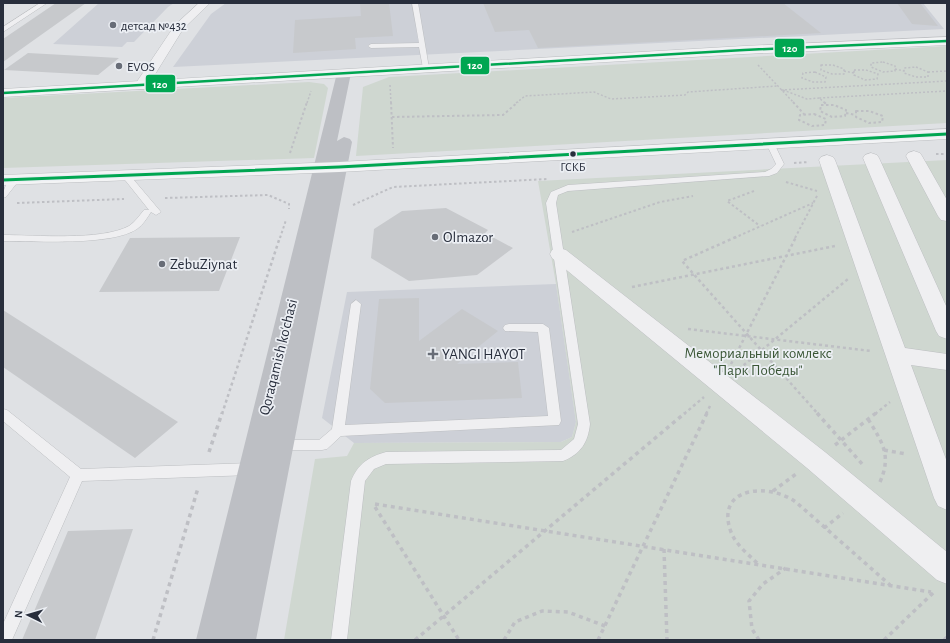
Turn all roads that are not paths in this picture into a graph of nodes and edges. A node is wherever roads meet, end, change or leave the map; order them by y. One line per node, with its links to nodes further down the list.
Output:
1 (44, 3): 4 (lane)
2 (205, 3): 10 (street)
3 (415, 3): 6 (lane)
4 (3, 30)
5 (947, 41): 8 (main road)
6 (422, 45): 7 (lane); 8 (lane)
7 (370, 46)
8 (426, 68): 9 (main road)
9 (350, 73): 10 (main road); 17 (main road, Qoraqamish ko'chasi)
10 (141, 86): 11 (main road)
11 (3, 93)
12 (947, 134): 13 (main road)
13 (770, 144): 17 (main road); 23 (lane)
14 (914, 156): 21 (street)
15 (871, 158): 26 (street)
16 (827, 160): 27 (street)
17 (331, 167): 18 (main road); 31 (main road, Qoraqamish ko'chasi); 32 (main road, Qoraqamish ko'chasi)
18 (125, 175): 19 (main road); 22 (lane)
19 (9, 179): 20 (lane)
20 (3, 196)
21 (947, 216)
22 (3, 238)
23 (558, 246): 35 (street); 39 (lane)
24 (356, 304): 30 (lane)
25 (509, 328): 30 (lane)
26 (947, 331)
27 (897, 355): 28 (street); 34 (street)
28 (947, 362)
29 (3, 414): 33 (lane)
30 (338, 430): 31 (lane)
31 (281, 445): 32 (lane); 38 (main road, Qoraqamish ko'chasi)
32 (254, 458): 33 (lane); 37 (main road, Qoraqamish ko'chasi)
33 (78, 475): 36 (lane)
34 (947, 498)
35 (947, 570)
36 (4, 640)
37 (212, 640)
38 (240, 640)
39 (339, 640)

